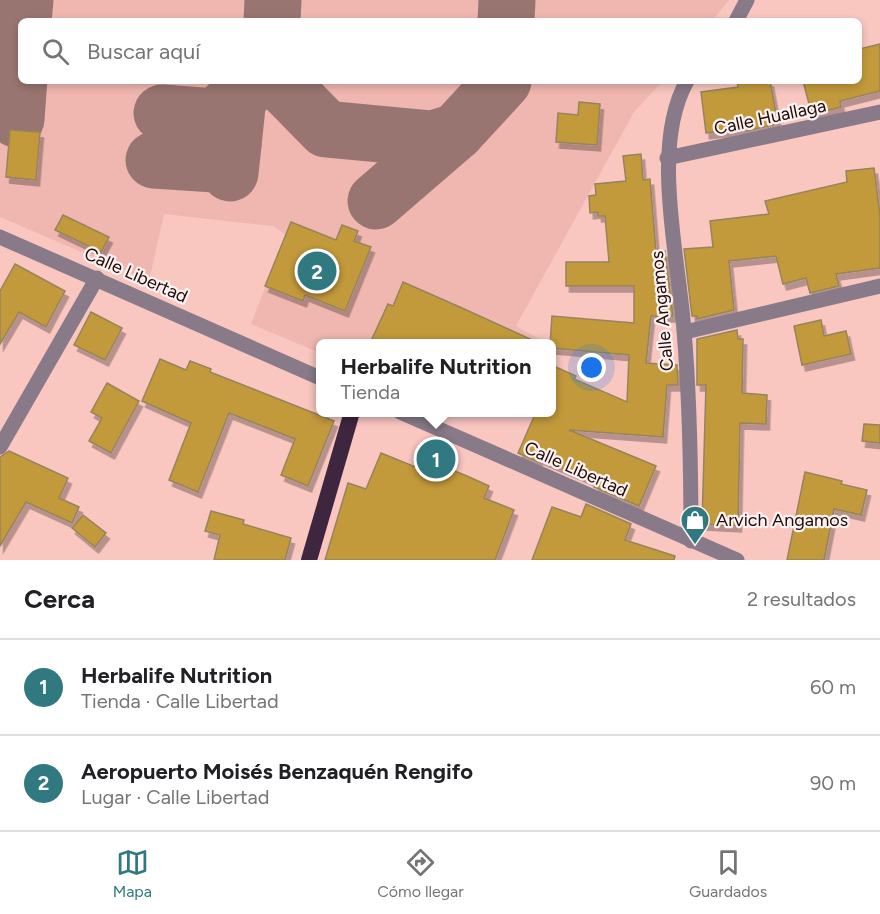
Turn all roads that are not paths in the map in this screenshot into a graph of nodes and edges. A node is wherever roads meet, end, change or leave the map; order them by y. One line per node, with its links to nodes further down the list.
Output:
1 (747, 0): 2 (street)
2 (738, 18)
3 (686, 84): 5 (street, Calle Angamos)
4 (880, 112): 5 (street, Calle Huallaga)
5 (667, 158): 9 (street, Calle Angamos)
6 (0, 237): 7 (street, Calle Libertad)
7 (97, 278): 10 (street, Calle Libertad); 13 (street)
8 (880, 286): 9 (street)
9 (685, 332): 14 (street, Calle Angamos)
10 (316, 376)
11 (351, 417): 16 (highway)
12 (411, 417): 14 (street, Calle Libertad)
13 (2, 439)
14 (691, 541): 15 (street, Calle Libertad)
15 (719, 556): 17 (street, Calle Libertad)
16 (309, 560)
17 (737, 560)

